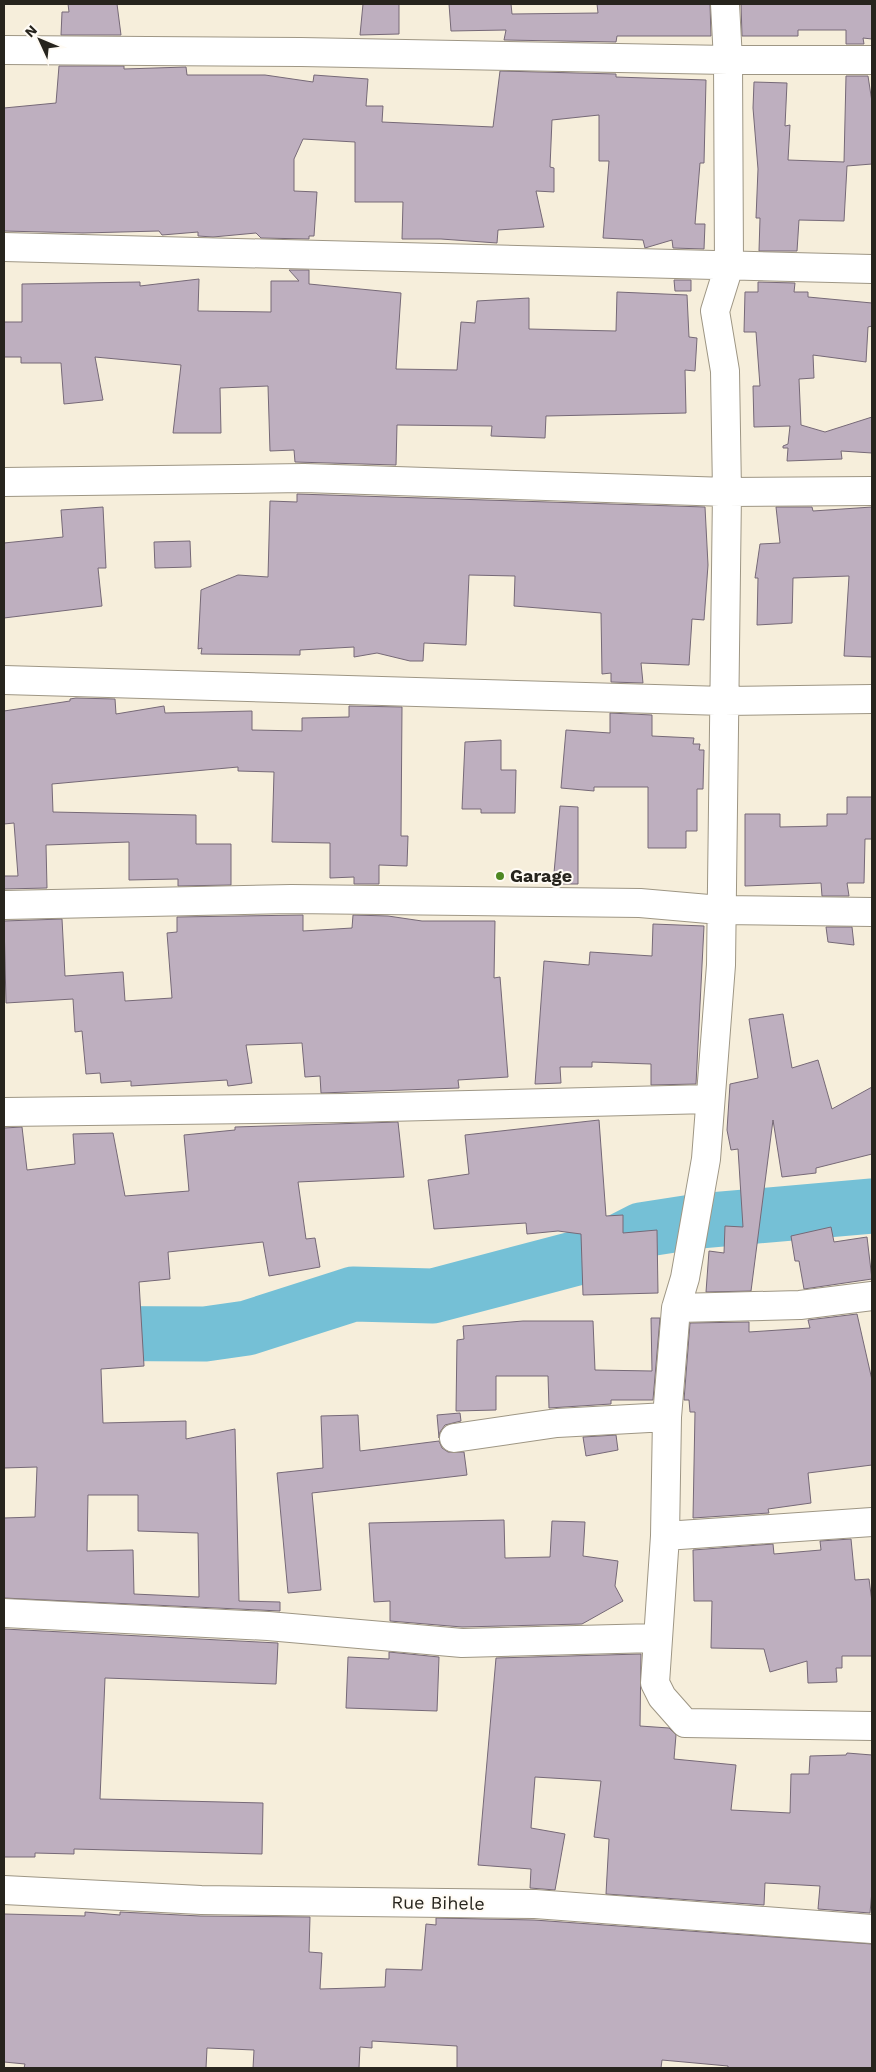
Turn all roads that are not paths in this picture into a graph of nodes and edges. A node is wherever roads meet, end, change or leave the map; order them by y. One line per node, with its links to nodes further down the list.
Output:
1 (725, 4): 3 (street)
2 (4, 50): 3 (street)
3 (728, 60): 4 (street); 6 (street)
4 (872, 60)
5 (4, 247): 6 (street)
6 (729, 266): 7 (street); 10 (street)
7 (872, 269)
8 (4, 482): 10 (street)
9 (872, 491): 10 (street)
10 (727, 492): 13 (street)
11 (4, 680): 13 (street)
12 (872, 698): 13 (street)
13 (724, 700): 15 (street)
14 (4, 905): 15 (street)
15 (720, 910): 16 (street); 17 (street)
16 (872, 912)
17 (710, 1099): 18 (street); 20 (street)
18 (4, 1112)
19 (872, 1296): 20 (street)
20 (676, 1308): 21 (street)
21 (667, 1416): 22 (street); 24 (street)
22 (454, 1438)
23 (872, 1522): 24 (street)
24 (665, 1536): 26 (street)
25 (4, 1613): 26 (street)
26 (656, 1638): 27 (street)
27 (872, 1726)
28 (4, 1890): 29 (street, Rue Bihele)
29 (872, 1929)

